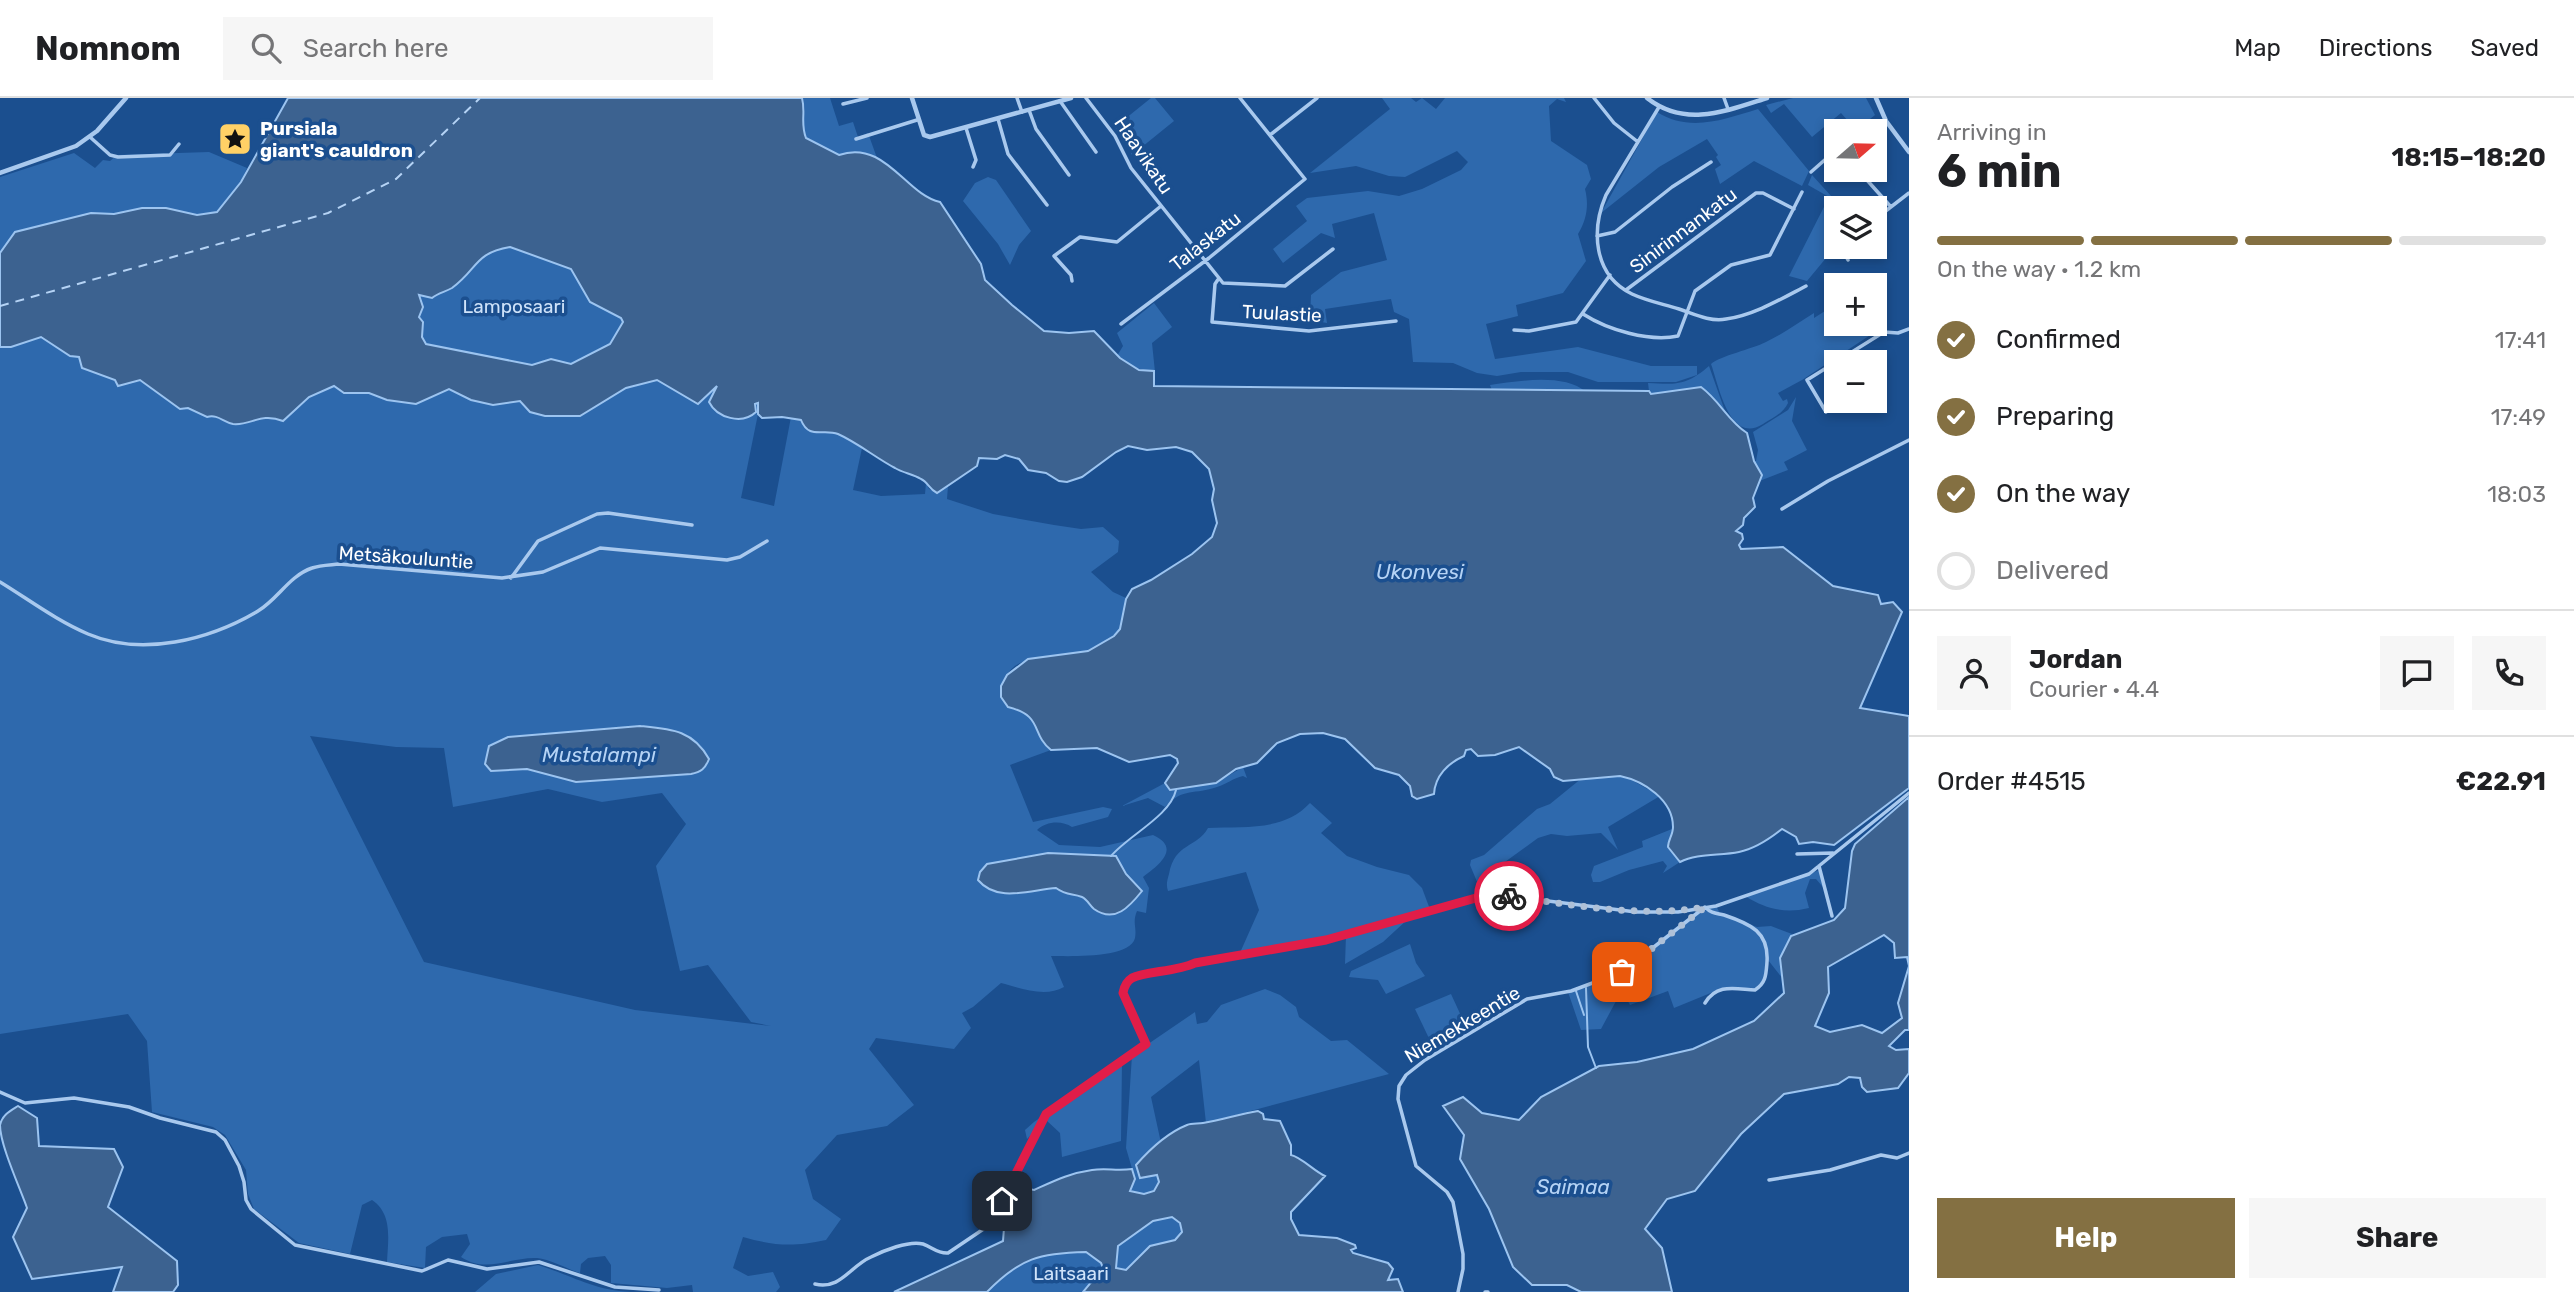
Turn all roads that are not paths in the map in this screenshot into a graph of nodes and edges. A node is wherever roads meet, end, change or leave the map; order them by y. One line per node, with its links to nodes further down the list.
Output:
1 (126, 98): 24 (street)
2 (867, 98): 15 (street)
3 (912, 98): 21 (street)
4 (1017, 98): 19 (street)
5 (1071, 98): 14 (street)
6 (1086, 98): 40 (street, Haavikatu)
7 (1240, 98): 23 (street)
8 (1317, 98): 23 (street)
9 (1594, 98): 26 (street)
10 (1647, 98): 16 (street)
11 (1724, 98): 18 (street)
12 (1767, 98): 18 (street)
13 (1876, 98): 29 (street)
14 (1060, 101): 17 (street); 28 (street)
15 (843, 104)
16 (1659, 107): 18 (street); 26 (street)
17 (1029, 110): 19 (street); 35 (street)
18 (1728, 111)
19 (1022, 112): 20 (street)
20 (998, 118): 22 (street); 39 (street)
21 (917, 120): 22 (street); 25 (street)
22 (966, 128): 32 (street)
23 (1270, 135): 46 (street, Talaskatu)
24 (90, 137): 27 (street); 34 (street)
25 (856, 139)
26 (1638, 142): 44 (street)
27 (179, 144)
28 (1096, 152)
29 (1909, 152)
30 (1824, 161): 33 (street)
31 (1712, 162): 44 (street)
32 (973, 167)
33 (1811, 172)
34 (0, 173)
35 (1069, 175)
36 (1869, 182): 41 (street)
37 (1802, 192): 42 (street)
38 (1909, 193): 41 (street)
39 (1047, 205)
40 (1161, 206): 46 (street, Haavikatu); 49 (street)
41 (1891, 207): 43 (street)
42 (1794, 209): 51 (street, Sinirinnankatu); 52 (street)
43 (1887, 210)
44 (1596, 236): 47 (street)
45 (1333, 249): 48 (street)
46 (1206, 260): 48 (street, Haavikatu); 55 (street, Talaskatu)
47 (1610, 275): 51 (street); 53 (street)
48 (1219, 278): 54 (street, Tuulastie)
49 (1072, 281)
50 (1806, 286): 52 (street)
51 (1626, 290): 52 (street)
52 (1687, 312): 53 (street)
53 (1583, 314): 57 (street)
54 (1396, 321)
55 (1121, 324)
56 (1909, 329): 58 (street)
57 (1514, 330)
58 (1854, 350)
59 (1824, 369): 60 (street)
60 (1824, 409)
61 (1909, 440): 62 (street)
62 (1782, 509)
63 (692, 525): 65 (street)
64 (768, 541): 65 (street, Metsäkouluntie)
65 (511, 578): 66 (street, Metsäkouluntie)
66 (0, 582)
67 (1909, 793): 68 (street)
68 (1835, 853): 69 (street); 70 (street)
69 (1797, 854)
70 (1819, 866): 71 (street); 72 (street)
71 (1705, 907): 73 (street); 77 (street); 79 (street, Niemekkeentie)
72 (1832, 916)
73 (1705, 1003)
74 (0, 1092): 78 (street)
75 (1909, 1153): 76 (street)
76 (1769, 1180)
77 (815, 1284)
78 (659, 1290)
79 (1458, 1292)

